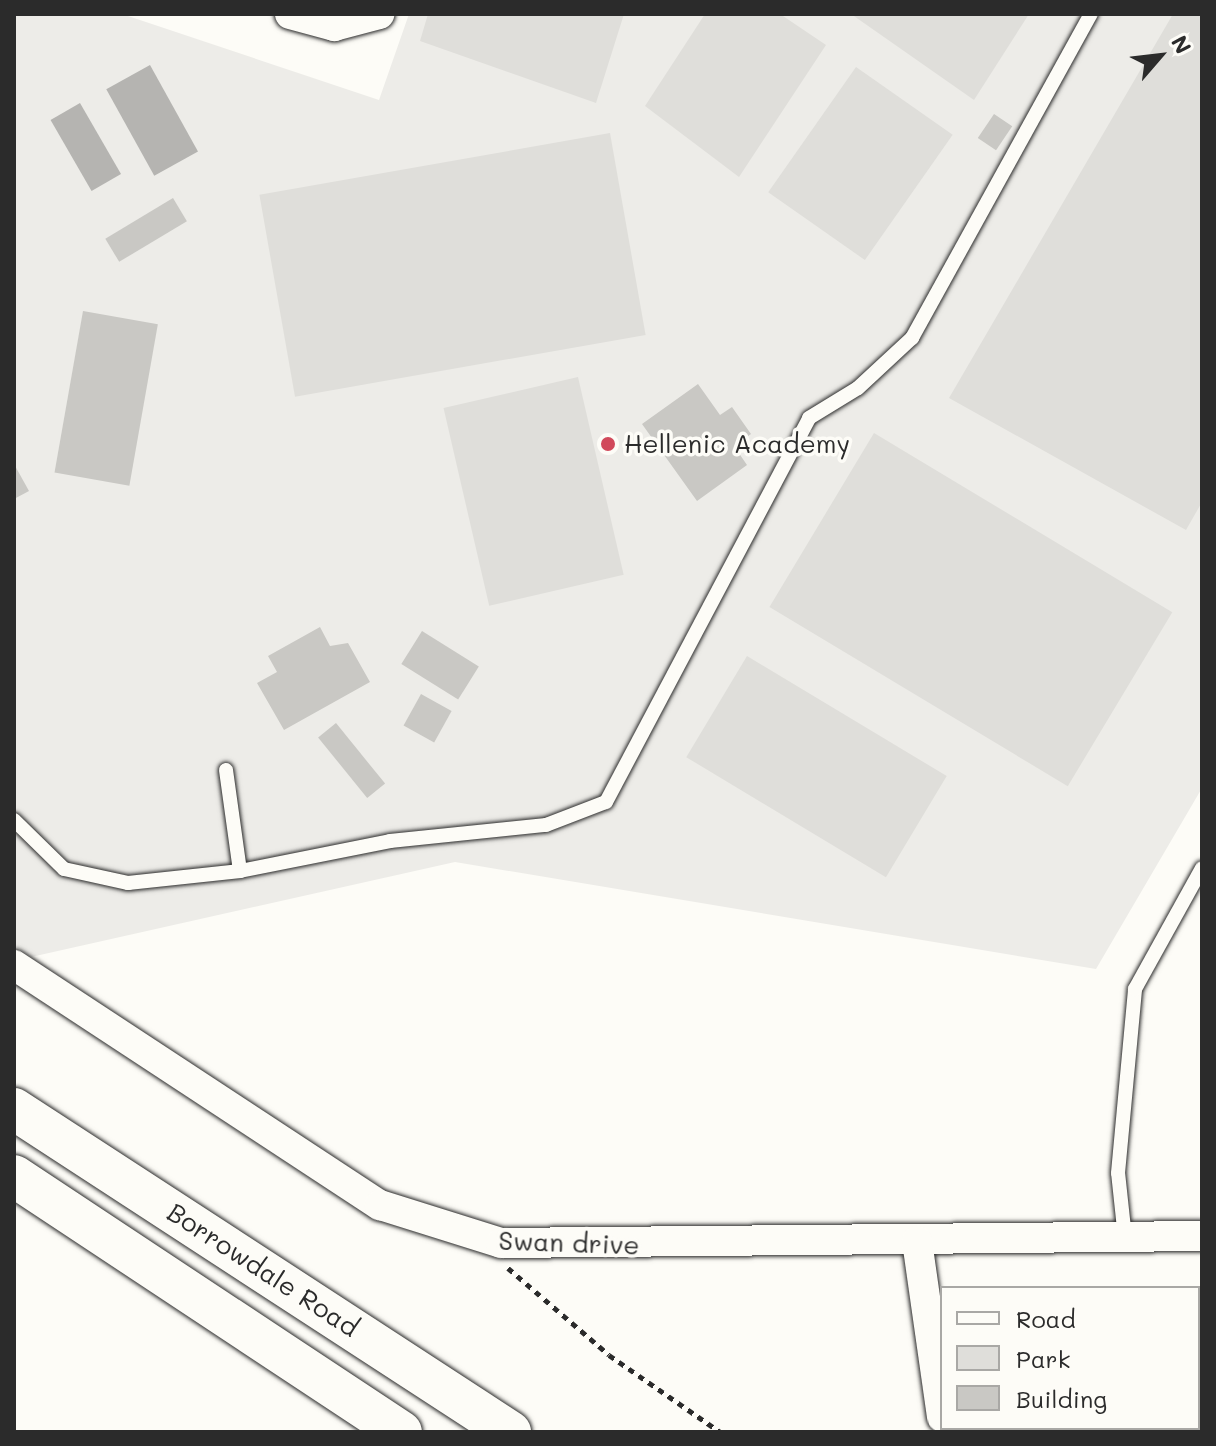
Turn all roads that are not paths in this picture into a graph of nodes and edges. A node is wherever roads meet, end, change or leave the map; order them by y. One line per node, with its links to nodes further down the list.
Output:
1 (290, 14): 2 (street)
2 (379, 14)
3 (1091, 14): 7 (lane)
4 (226, 770): 7 (lane)
5 (14, 820): 7 (lane)
6 (1202, 868): 12 (lane)
7 (240, 871)
8 (14, 965): 13 (street, Swan drive)
9 (14, 1109): 16 (main road, Borrowdale Road)
10 (14, 1176): 15 (main road)
11 (1202, 1236): 12 (street, Swan drive)
12 (1125, 1238): 13 (street, Swan drive)
13 (917, 1241): 14 (street)
14 (940, 1403)
15 (401, 1432)
16 (510, 1432)

